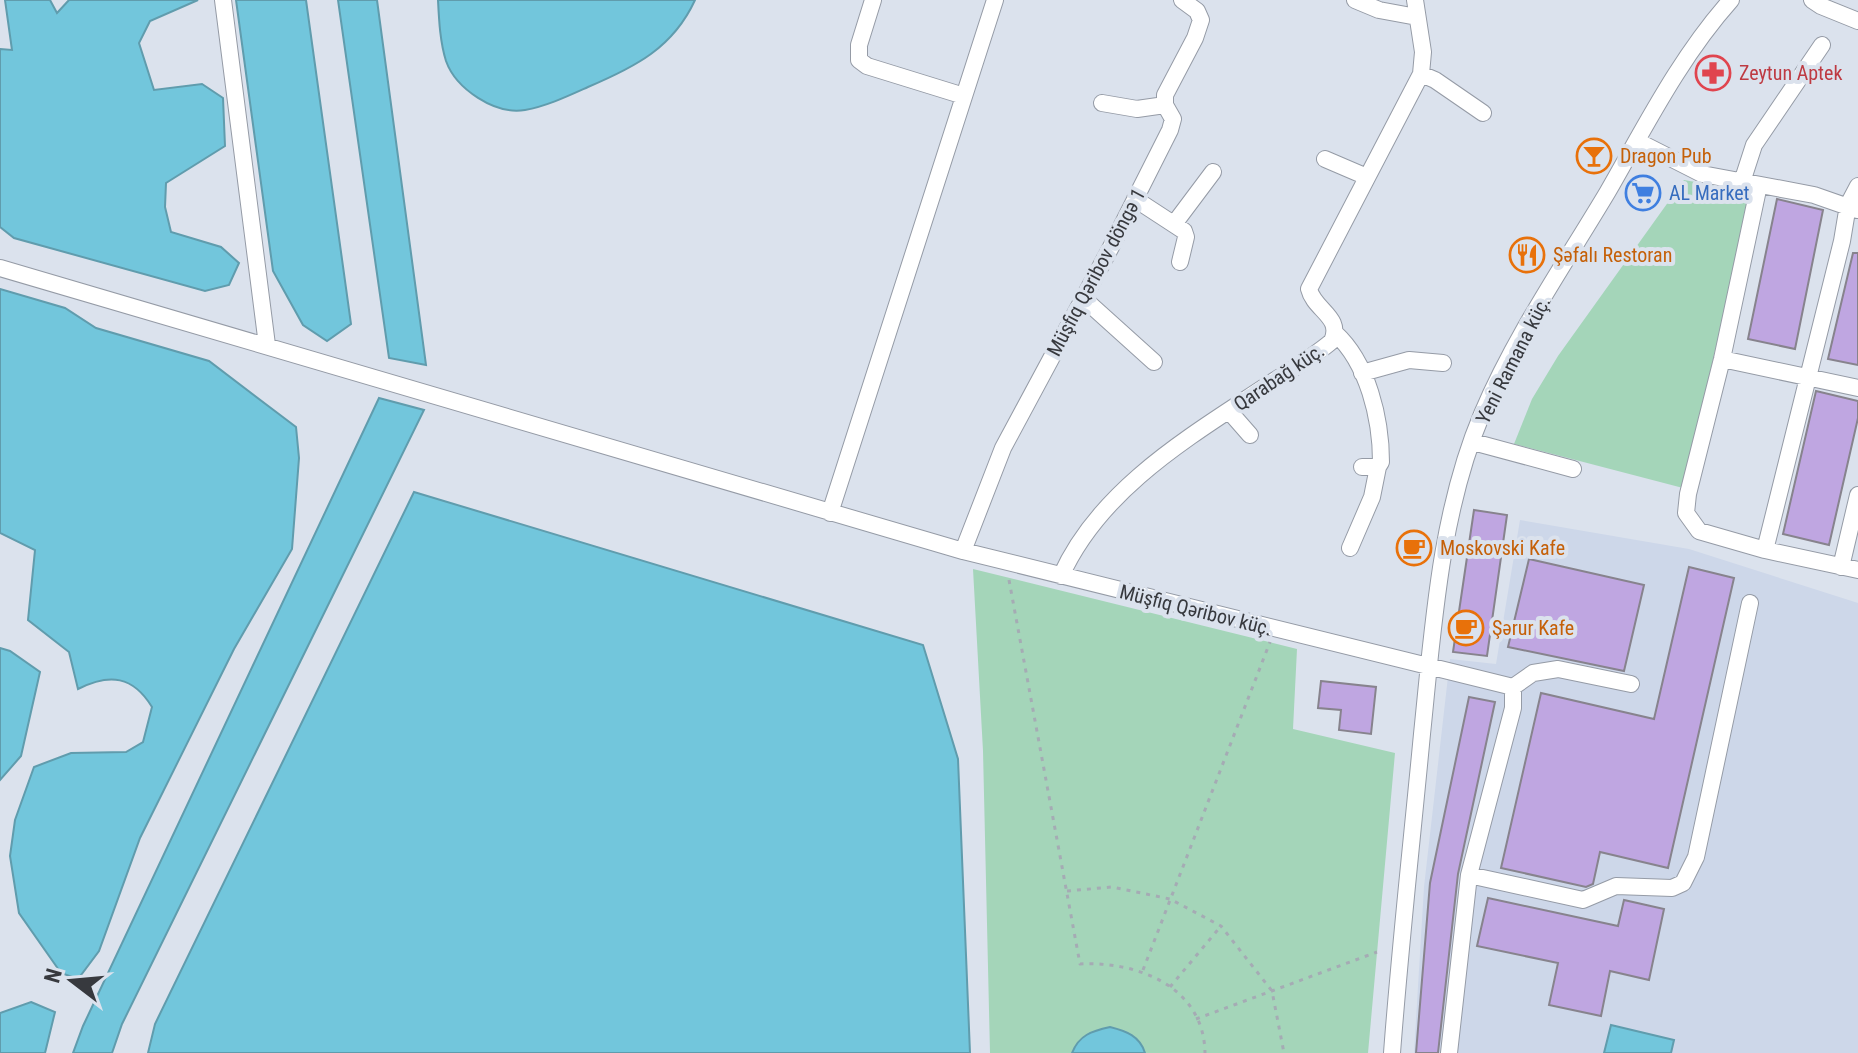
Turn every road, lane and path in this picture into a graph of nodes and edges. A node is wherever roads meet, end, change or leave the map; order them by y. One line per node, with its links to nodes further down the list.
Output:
1 (223, 0): 29 (street)
2 (873, 0): 12 (street)
3 (995, 0): 12 (street)
4 (1182, 0): 14 (street, Müşfiq Qəribov döngə 1)
5 (1355, 0): 8 (street)
6 (1731, 0): 16 (street, Yeni Ramana küç.)
7 (1812, 0): 9 (street)
8 (1416, 8): 11 (street, Qarabağ küç.)
9 (1858, 21)
10 (1822, 45): 20 (street)
11 (1421, 74): 15 (street); 19 (street, Qarabağ küç.)
12 (964, 96): 41 (street)
13 (1102, 103): 14 (street)
14 (1165, 105): 22 (street, Müşfiq Qəribov döngə 1)
15 (1483, 113)
16 (1637, 141): 20 (street); 38 (street, Yeni Ramana küç.)
17 (1325, 159): 19 (street)
18 (1213, 172): 24 (street)
19 (1367, 177): 28 (street, Qarabağ küç.)
20 (1750, 184): 23 (street); 30 (street)
21 (1858, 186): 23 (street)
22 (1135, 199): 24 (street); 27 (street, Müşfiq Qəribov döngə 1)
23 (1853, 208): 34 (street)
24 (1174, 224): 25 (street)
25 (1180, 262)
26 (0, 268): 29 (street, Müşfiq Qəribov küç.)
27 (1083, 298): 31 (street); 44 (street, Müşfiq Qəribov döngə 1)
28 (1335, 333): 33 (street); 36 (street, Qarabağ küç.)
29 (267, 345): 41 (street, Müşfiq Qəribov küç.)
30 (1722, 359): 34 (street); 43 (street)
31 (1154, 362)
32 (1443, 363): 33 (street)
33 (1362, 373): 42 (street)
34 (1808, 378): 35 (street); 43 (street)
35 (1858, 388)
36 (1229, 411): 37 (street); 46 (street, Qarabağ küç.)
37 (1250, 435)
38 (1473, 442): 39 (street); 50 (street, Yeni Ramana küç.)
39 (1573, 469)
40 (1858, 495): 45 (street)
41 (830, 513): 44 (street, Müşfiq Qəribov küç.)
42 (1350, 548)
43 (1765, 550): 45 (street)
44 (963, 551): 46 (street, Müşfiq Qəribov küç.)
45 (1850, 568)
46 (1061, 576): 50 (street, Müşfiq Qəribov küç.)
47 (1008, 578): 54 (path)
48 (1750, 603): 53 (street)
49 (1270, 642): 55 (path)
50 (1429, 668): 52 (street, Müşfiq Qəribov küç.); 64 (street, Yeni Ramana küç.)
51 (1631, 684): 52 (street)
52 (1513, 687): 53 (street)
53 (1469, 875): 65 (street)
54 (1067, 891): 55 (path); 58 (path)
55 (1170, 899): 56 (path); 58 (path)
56 (1221, 926): 59 (path); 60 (path)
57 (1377, 952): 60 (path)
58 (1143, 970): 59 (path)
59 (1170, 987): 61 (path)
60 (1272, 991): 61 (path); 63 (path)
61 (1196, 1019): 62 (path)
62 (1205, 1053)
63 (1284, 1053)
64 (1392, 1053)
65 (1449, 1053)

